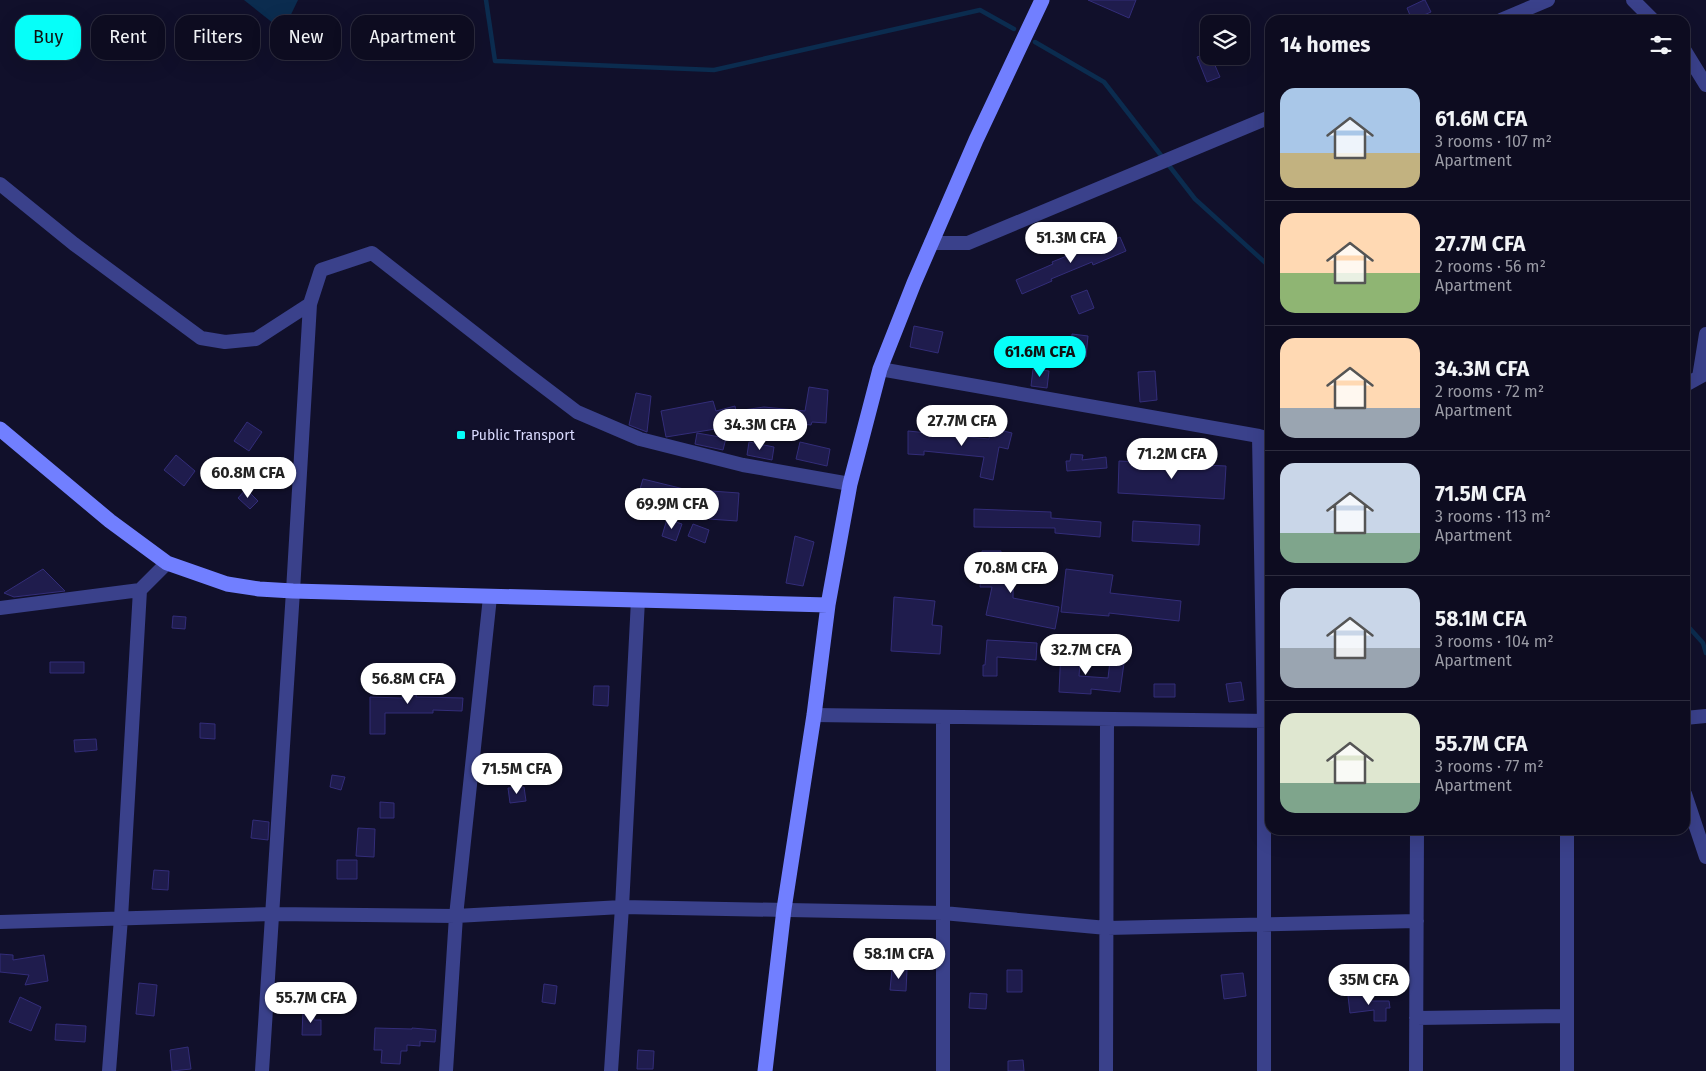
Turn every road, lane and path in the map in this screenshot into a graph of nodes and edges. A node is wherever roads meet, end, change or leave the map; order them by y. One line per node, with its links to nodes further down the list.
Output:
1 (1042, 0): 10 (main road)
2 (1548, 0): 4 (street)
3 (1633, 0): 5 (street)
4 (1513, 15)
5 (1648, 15)
6 (1690, 60): 7 (street)
7 (1706, 84)
8 (1265, 119): 10 (street)
9 (0, 184): 11 (street)
10 (931, 243): 13 (main road)
11 (310, 304): 18 (street); 21 (street)
12 (1706, 334): 14 (street)
13 (880, 369): 17 (street); 18 (main road)
14 (1702, 376): 15 (street)
15 (1690, 382)
16 (0, 429): 19 (main road)
17 (1265, 438)
18 (850, 484): 24 (main road)
19 (167, 563): 20 (street); 21 (main road)
20 (140, 590): 25 (street); 42 (street)
21 (293, 591): 22 (main road); 40 (street)
22 (490, 597): 23 (main road); 41 (street)
23 (638, 600): 24 (main road); 37 (street)
24 (828, 605): 26 (main road)
25 (0, 608)
26 (814, 715): 28 (street); 38 (main road)
27 (1706, 716): 29 (street)
28 (943, 717): 30 (street); 39 (street)
29 (1690, 718)
30 (1107, 719): 31 (street); 46 (street)
31 (1265, 721)
32 (1690, 809): 36 (street)
33 (1265, 835): 45 (street)
34 (1417, 835): 43 (street)
35 (1567, 835): 47 (street)
36 (1706, 857)
37 (622, 907): 38 (street); 41 (street); 52 (street)
38 (784, 909): 39 (street); 53 (main road)
39 (943, 913): 46 (street); 54 (street)
40 (273, 914): 41 (street); 42 (street); 50 (street)
41 (456, 916): 51 (street)
42 (121, 918): 44 (street); 49 (street)
43 (1417, 921): 45 (street); 48 (street)
44 (0, 922)
45 (1264, 924): 46 (street); 56 (street)
46 (1106, 928): 55 (street)
47 (1567, 1016): 48 (street); 58 (street)
48 (1416, 1018): 57 (street)
49 (109, 1071)
50 (262, 1071)
51 (446, 1071)
52 (611, 1071)
53 (765, 1071)
54 (943, 1071)
55 (1106, 1071)
56 (1264, 1071)
57 (1416, 1071)
58 (1567, 1071)

